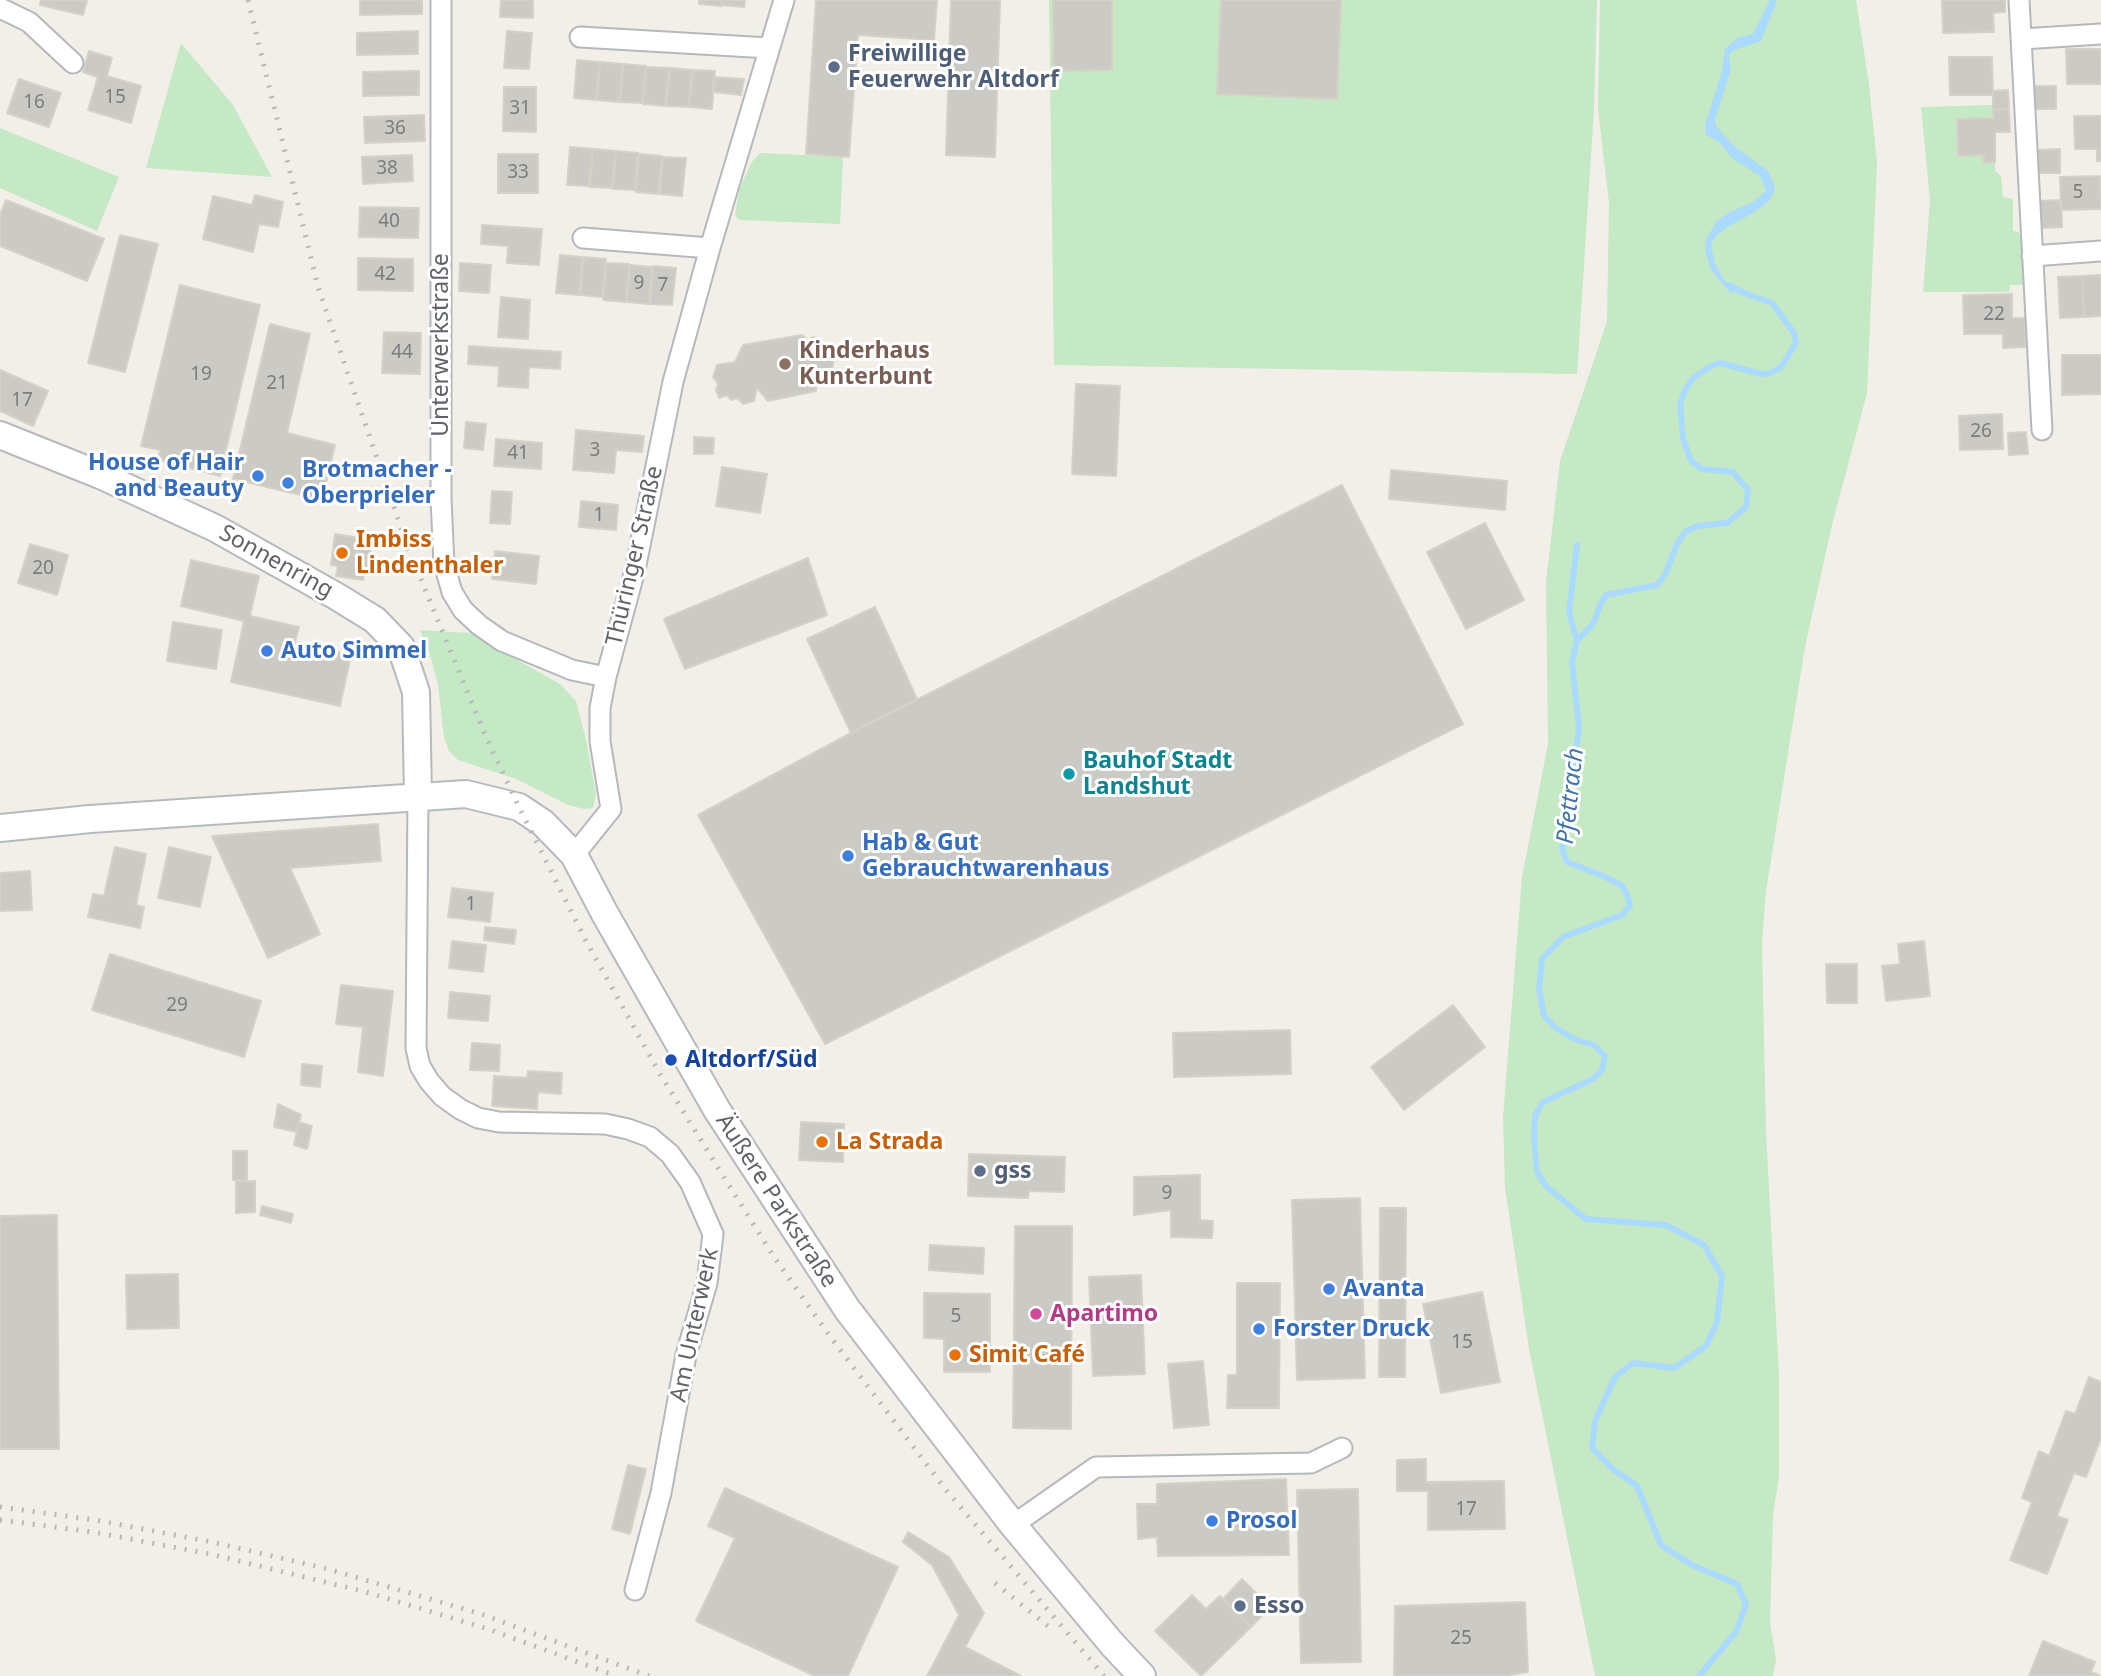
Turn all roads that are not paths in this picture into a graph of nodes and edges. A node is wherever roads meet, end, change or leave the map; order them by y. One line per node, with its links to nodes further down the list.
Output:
1 (441, 0): 16 (street, Unterwerkstraße)
2 (784, 0): 8 (street, Thüringer Straße)
3 (2019, 0): 7 (street)
4 (0, 8): 9 (street)
5 (2101, 34): 7 (street)
6 (580, 37): 8 (street)
7 (2022, 39): 13 (street)
8 (769, 48): 11 (street, Thüringer Straße)
9 (73, 63)
10 (583, 238): 11 (street)
11 (710, 248): 16 (street, Thüringer Straße)
12 (2101, 251): 13 (street)
13 (2032, 256): 14 (street)
14 (2042, 429)
15 (0, 435): 17 (street, Sonnenring)
16 (606, 677): 19 (street, Thüringer Straße)
17 (418, 796): 18 (street); 19 (street); 22 (street, Am Unterwerk)
18 (0, 828)
19 (574, 855): 21 (street, Äußere Parkstraße)
20 (1342, 1448): 21 (street)
21 (1013, 1525): 23 (street, Äußere Parkstraße)
22 (635, 1590)
23 (1142, 1676)

